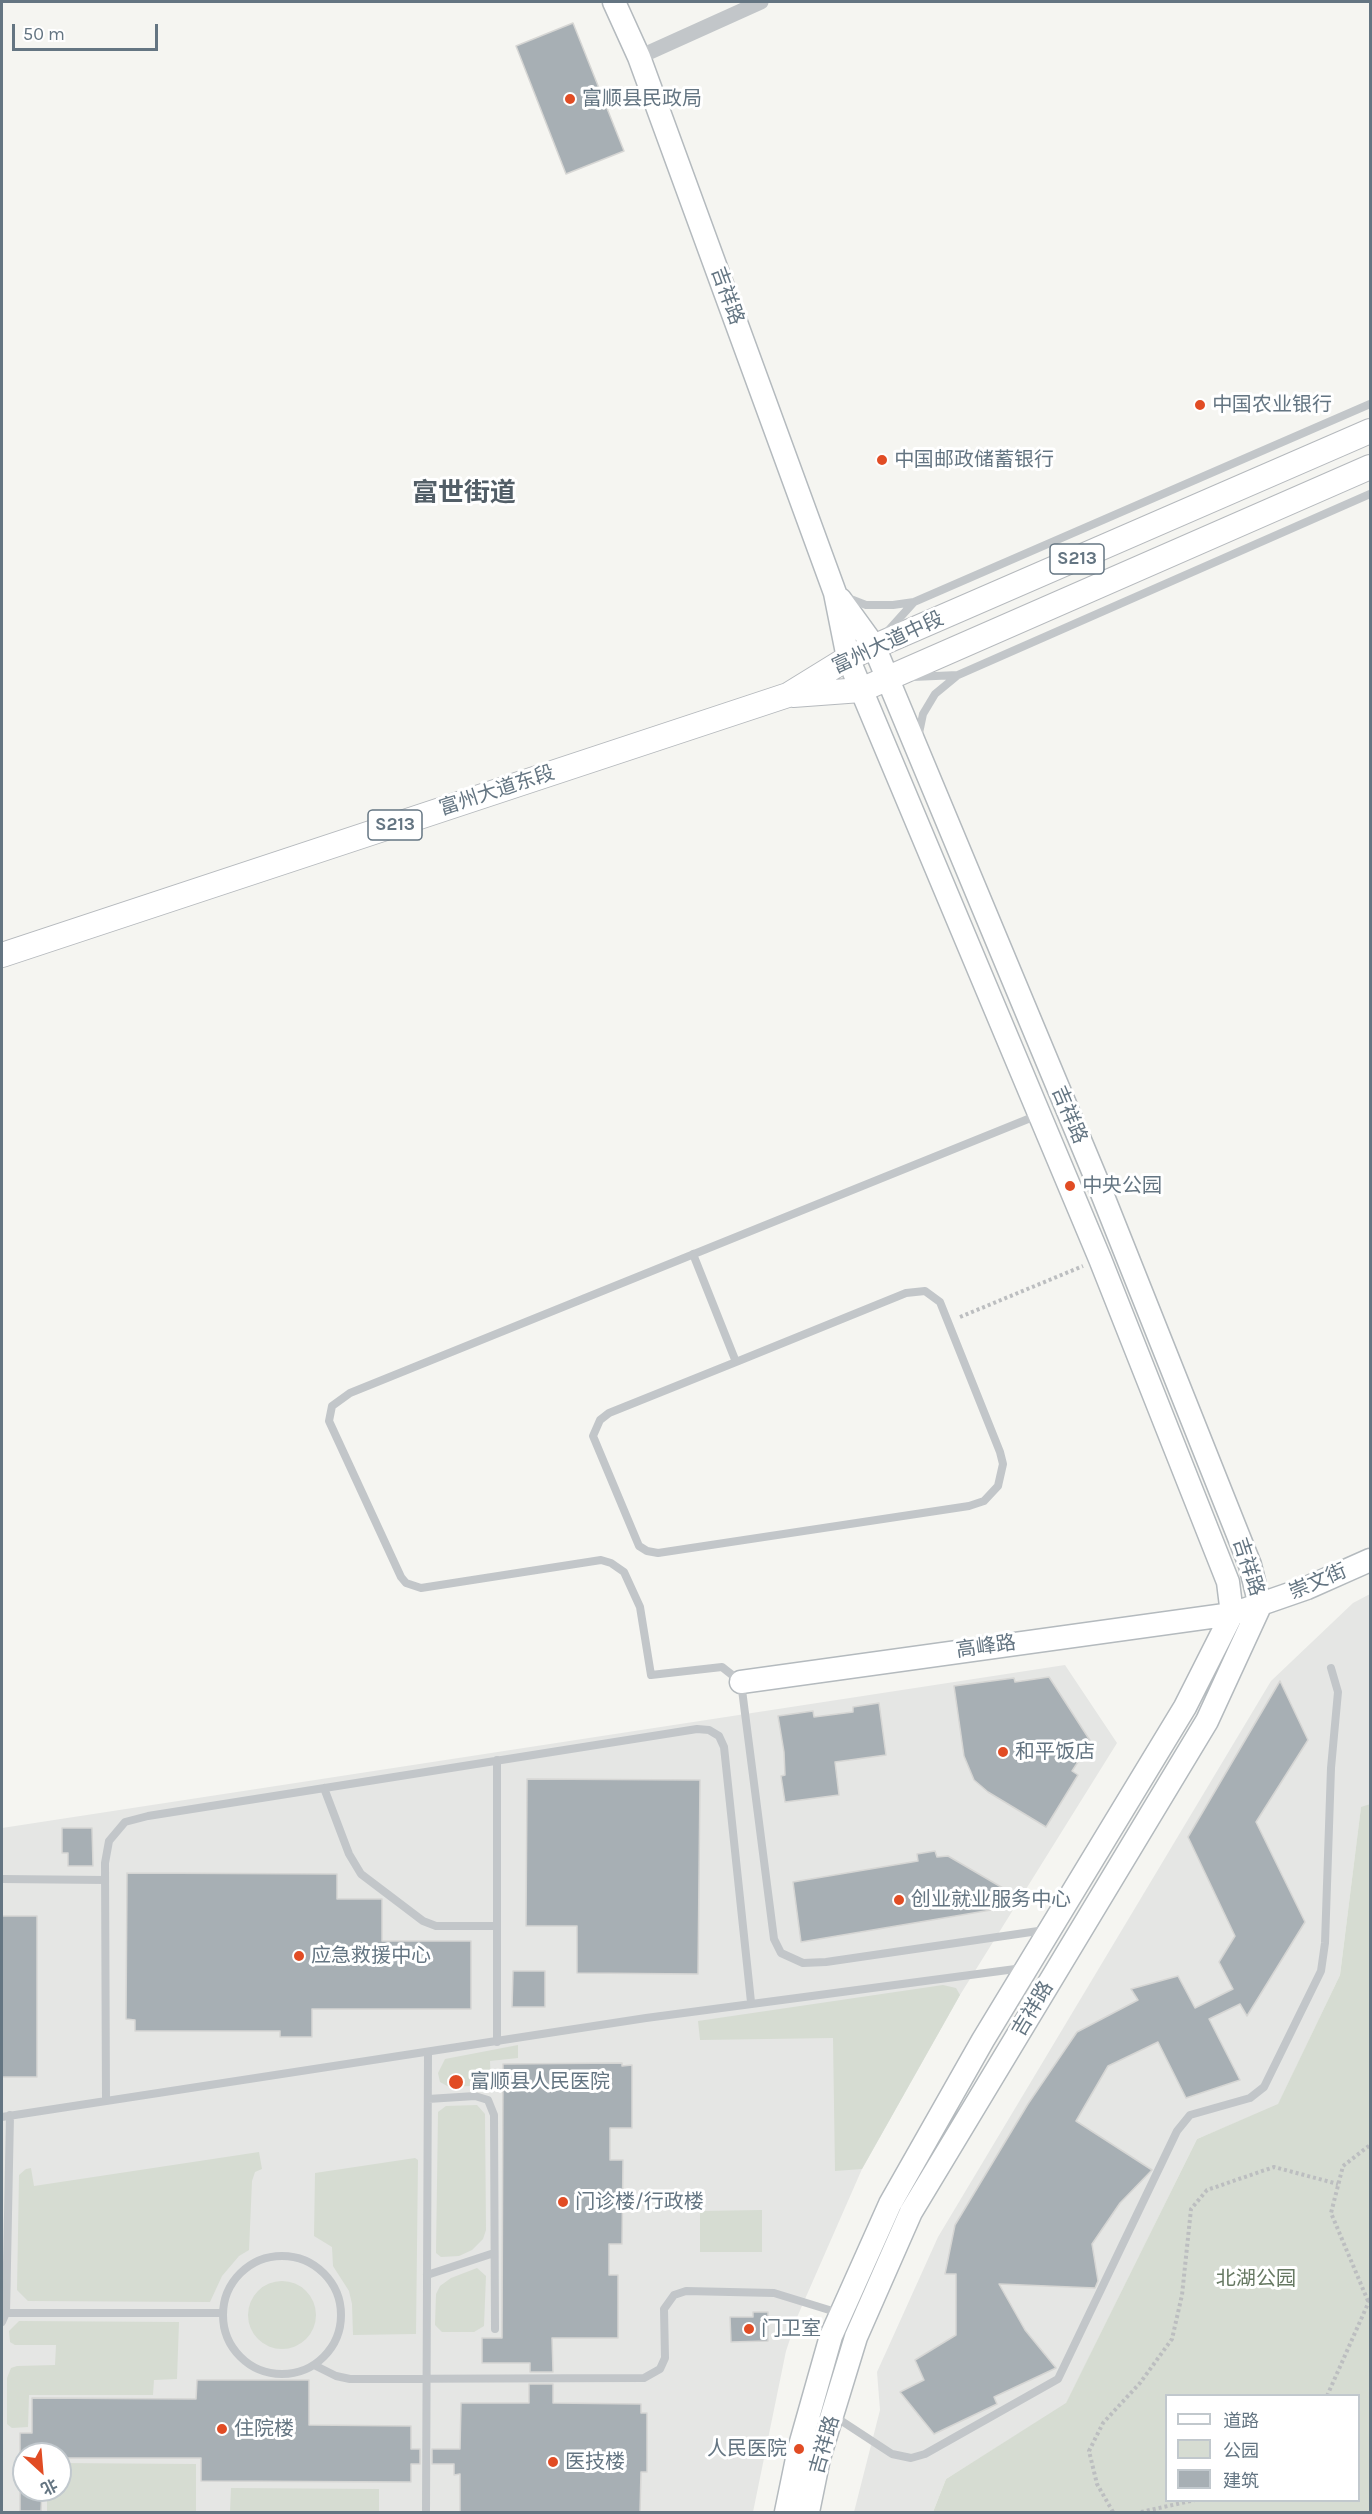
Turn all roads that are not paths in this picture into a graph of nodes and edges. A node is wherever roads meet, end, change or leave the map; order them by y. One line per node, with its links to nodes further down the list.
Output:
1 (614, 2): 3 (main road, 吉祥路)
2 (761, 2): 3 (street)
3 (639, 57): 8 (main road, 吉祥路)
4 (1371, 405): 9 (lane)
5 (1371, 431): 10 (main road, 富州大道中段 / S213)
6 (1371, 466): 13 (main road, 富州大道中段 / S213)
7 (1371, 494): 12 (lane)
8 (836, 593): 9 (lane); 10 (main road, 吉祥路); 11 (main road, 吉祥路)
9 (914, 602): 10 (lane)
10 (874, 646): 11 (main road, 富州大道中段 / S213); 13 (main road, 吉祥路)
11 (848, 658): 14 (main road, 吉祥路); 15 (main road, 富州大道中段 / S213)
12 (958, 675): 13 (lane); 16 (lane)
13 (887, 678): 14 (main road, 富州大道中段 / S213); 16 (main road, 吉祥路)
14 (861, 690): 15 (main road, 富州大道中段 / S213); 18 (main road, 吉祥路)
15 (788, 695): 17 (main road, 富州大道东段 / S213)
16 (916, 748): 22 (main road, 吉祥路)
17 (2, 955)
18 (1040, 1114): 19 (lane); 23 (main road, 吉祥路)
19 (693, 1254): 20 (lane); 25 (lane)
20 (736, 1362): 20 (lane)
21 (1371, 1560): 22 (main road, 崇文街)
22 (1260, 1606): 23 (main road, 崇文街); 48 (main road, 吉祥路)
23 (1232, 1614): 25 (main road, 高峰路); 31 (main road, 吉祥路)
24 (1331, 1668): 48 (lane)
25 (741, 1682): 31 (lane)
26 (497, 1760): 27 (lane); 30 (lane); 33 (lane)
27 (324, 1788): 29 (lane); 30 (lane)
28 (2, 1879): 29 (lane)
29 (105, 1880): 37 (lane)
30 (497, 1926): 34 (lane)
31 (1051, 1929): 32 (main road, 吉祥路)
32 (1027, 1967): 33 (lane); 43 (main road, 吉祥路)
33 (751, 2002): 34 (lane)
34 (497, 2042): 35 (lane)
35 (428, 2053): 36 (lane); 37 (lane)
36 (428, 2099): 39 (lane); 40 (lane)
37 (106, 2101): 38 (lane)
38 (6, 2116): 41 (lane)
39 (494, 2253): 40 (lane); 45 (lane)
40 (427, 2275): 47 (lane)
41 (4, 2313): 42 (lane); 44 (lane)
42 (223, 2313): 46 (lane); 46 (lane)
43 (841, 2313): 47 (lane); 50 (main road, 吉祥路)
44 (2, 2322)
45 (495, 2329)
46 (314, 2365): 47 (lane)
47 (426, 2380): 49 (lane)
48 (833, 2415): 51 (main road, 吉祥路)
49 (426, 2512)
50 (786, 2512)
51 (808, 2512)

